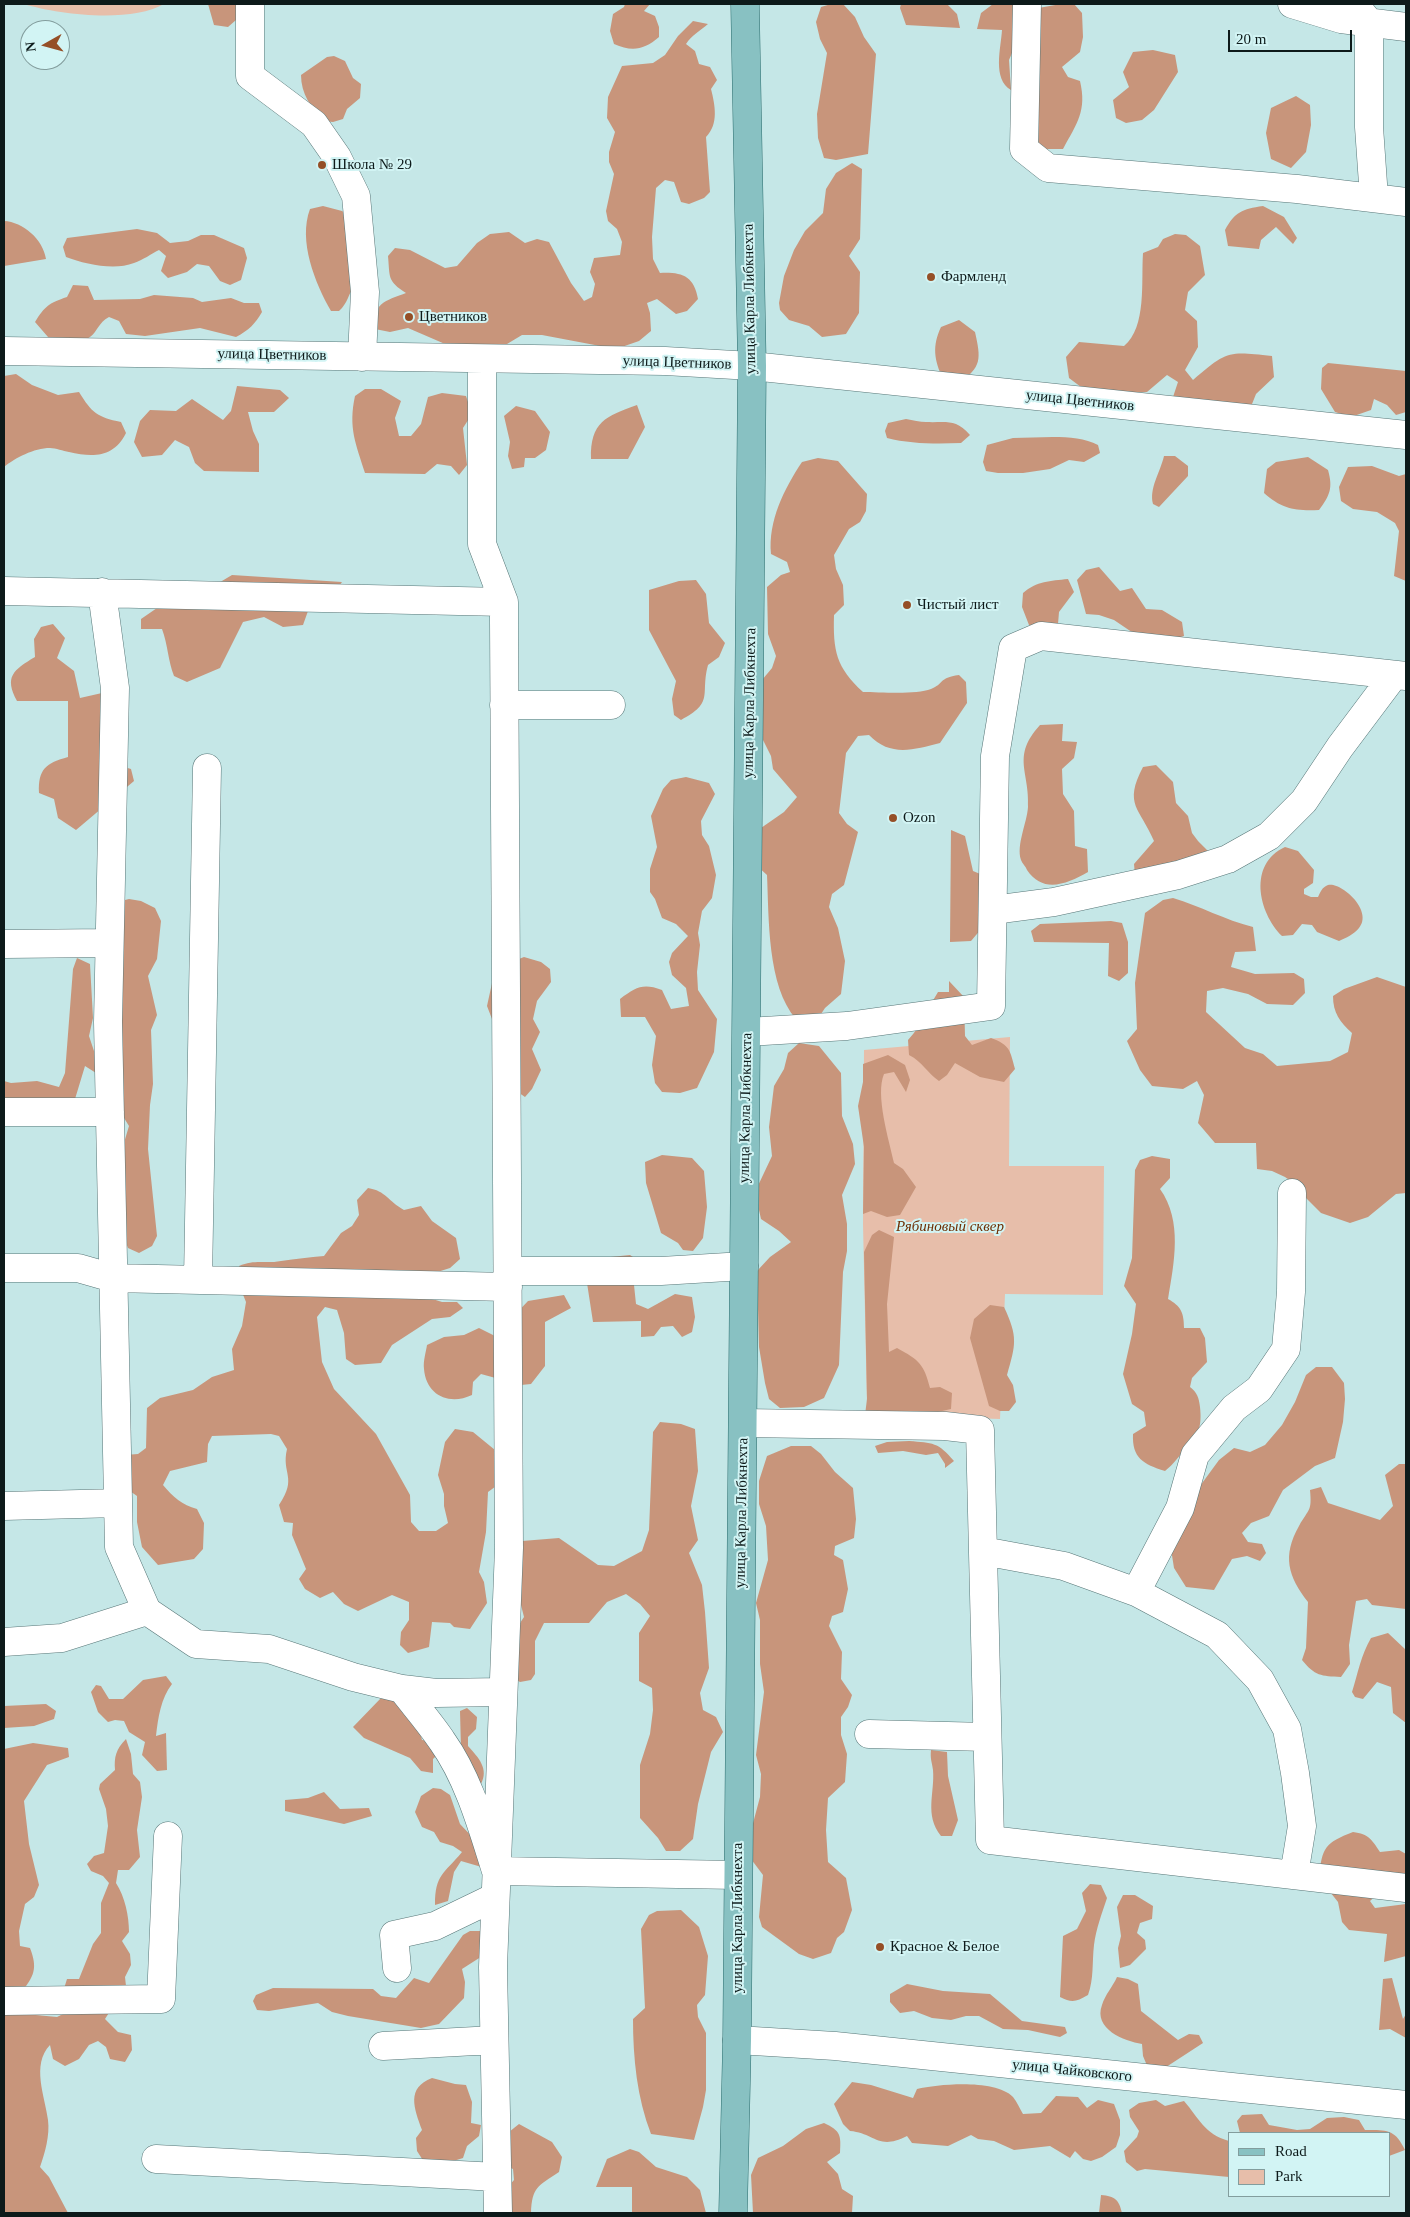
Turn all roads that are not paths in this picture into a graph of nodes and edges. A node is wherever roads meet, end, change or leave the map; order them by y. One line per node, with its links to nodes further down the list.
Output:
1 (250, 4): 10 (street)
2 (745, 4): 12 (main road, улица Карла Либкнехта)
3 (1027, 4): 7 (street)
4 (1292, 4): 5 (street)
5 (1361, 13): 6 (street); 7 (street)
6 (1406, 27)
7 (1374, 198): 8 (street)
8 (1406, 202)
9 (4, 351): 10 (street, улица Цветников)
10 (362, 357): 11 (street, улица Цветников)
11 (482, 359): 12 (street, улица Цветников); 16 (street)
12 (752, 366): 13 (street, улица Цветников); 24 (main road, улица Карла Либкнехта)
13 (1406, 435)
14 (4, 591): 15 (street)
15 (102, 592): 16 (street); 23 (street)
16 (504, 602): 18 (street)
17 (1400, 676): 21 (street); 21 (street)
18 (504, 705): 19 (street); 31 (street)
19 (611, 705)
20 (207, 768): 32 (street)
21 (993, 910): 24 (street)
22 (4, 944): 23 (street)
23 (109, 944): 26 (street)
24 (747, 1032): 28 (main road, улица Карла Либкнехта)
25 (4, 1112): 26 (street)
26 (110, 1112): 30 (street)
27 (1292, 1193): 37 (street)
28 (744, 1266): 31 (street); 33 (main road, улица Карла Либкнехта)
29 (4, 1268): 30 (street)
30 (113, 1278): 32 (street); 34 (street)
31 (508, 1279): 32 (street); 41 (street)
32 (198, 1280)
33 (743, 1423): 36 (street); 45 (main road, улица Карла Либкнехта)
34 (118, 1503): 35 (street); 38 (street)
35 (4, 1506)
36 (983, 1551): 37 (street); 43 (street)
37 (1136, 1592): 46 (street)
38 (147, 1611): 39 (street); 40 (street)
39 (4, 1642)
40 (402, 1689): 41 (street); 47 (street)
41 (503, 1692): 47 (street)
42 (869, 1734): 43 (street)
43 (988, 1737): 46 (street)
44 (168, 1836): 50 (street)
45 (738, 1875): 47 (street); 52 (main road, улица Карла Либкнехта)
46 (1294, 1875): 48 (street)
47 (496, 1884): 49 (street); 51 (street)
48 (1406, 1888)
49 (397, 1968)
50 (4, 2001)
51 (494, 2040): 53 (street); 56 (street)
52 (737, 2040): 54 (street, улица Чайковского); 58 (main road, улица Карла Либкнехта)
53 (383, 2046)
54 (1406, 2105)
55 (156, 2159): 56 (street)
56 (498, 2177): 57 (street)
57 (498, 2213)
58 (733, 2213)

